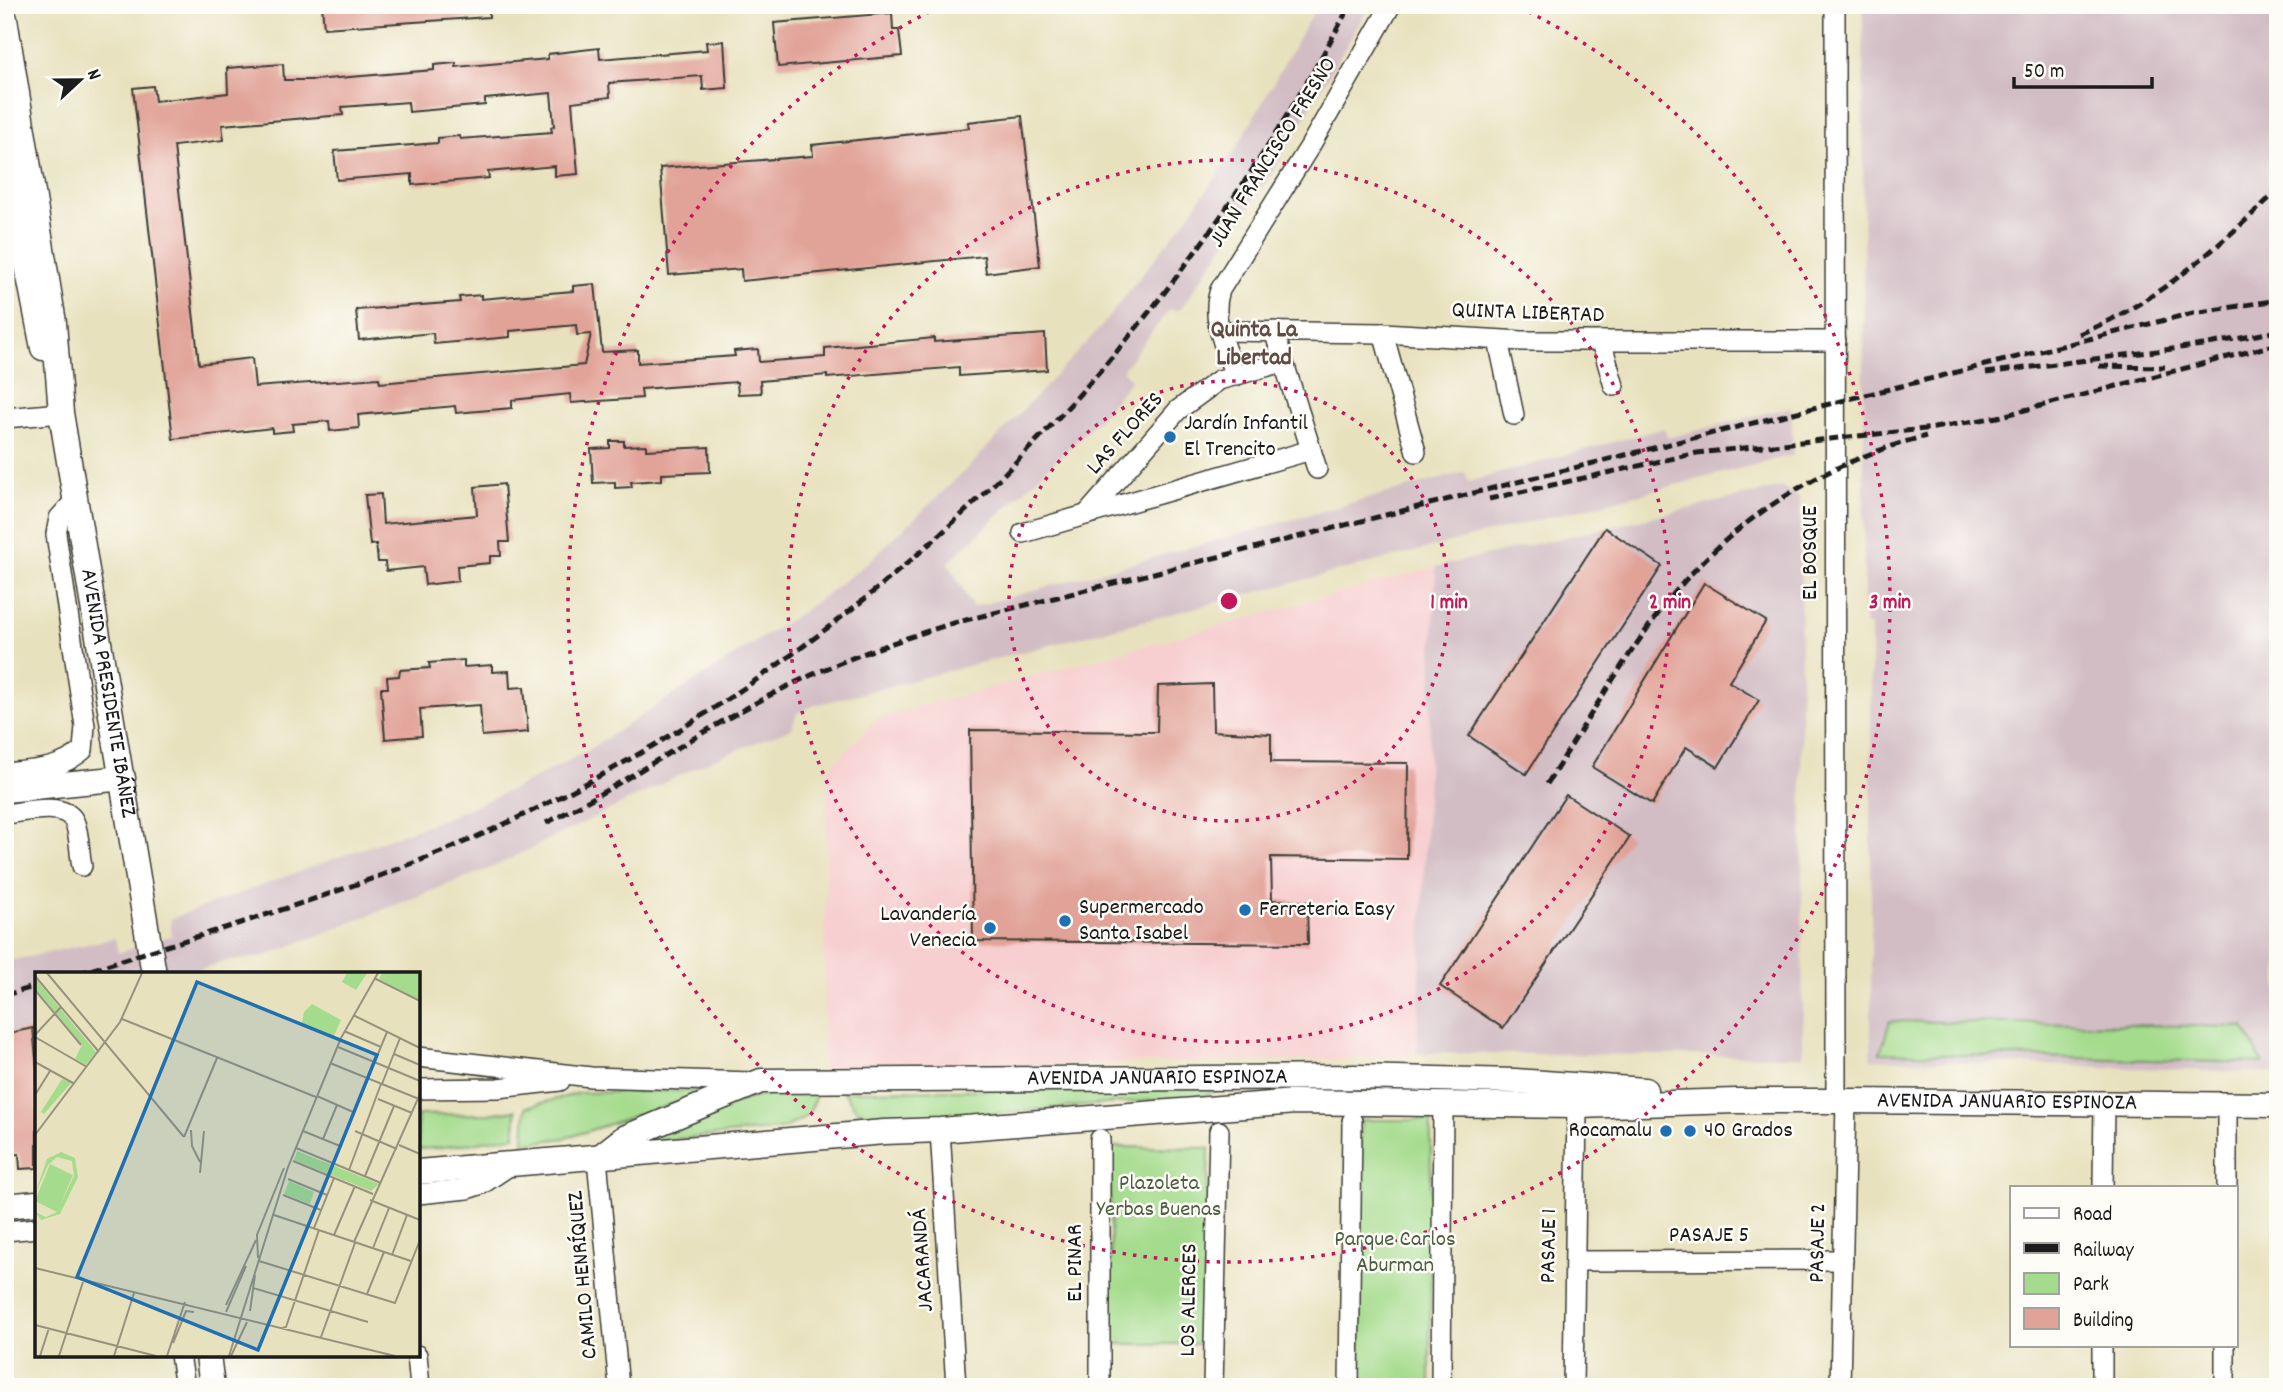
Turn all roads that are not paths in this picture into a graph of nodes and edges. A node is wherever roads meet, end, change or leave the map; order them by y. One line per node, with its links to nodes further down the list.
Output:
1 (1391, 5): 5 (street, JUAN FRANCISCO FRESNO)
2 (1835, 5): 10 (street, EL BOSQUE)
3 (6, 31): 14 (main road, AVENIDA PRESIDENTE IBÁÑEZ)
4 (5, 153): 14 (main road, AVENIDA PRESIDENTE IBÁÑEZ)
5 (1220, 331): 6 (street, QUINTA LIBERTAD); 12 (street, JUAN FRANCISCO FRESNO)
6 (1274, 331): 7 (street, QUINTA LIBERTAD); 11 (street)
7 (1383, 333): 8 (street, QUINTA LIBERTAD); 18 (street)
8 (1498, 340): 9 (street, QUINTA LIBERTAD); 15 (street)
9 (1601, 341): 10 (street, QUINTA LIBERTAD); 13 (street)
10 (1836, 341): 34 (street, EL BOSQUE)
11 (1283, 362): 12 (street, LAS FLORES); 17 (street)
12 (1235, 376): 21 (street, LAS FLORES)
13 (1614, 386)
14 (61, 413): 16 (street); 20 (main road, AVENIDA PRESIDENTE IBÁÑEZ)
15 (1514, 415)
16 (5, 418)
17 (1311, 450): 19 (street); 21 (street)
18 (1416, 452)
19 (1317, 469)
20 (76, 499): 23 (street); 24 (main road, AVENIDA PRESIDENTE IBÁÑEZ)
21 (1087, 515): 22 (street)
22 (1023, 533)
23 (5, 773)
24 (123, 778): 25 (main road); 28 (main road, AVENIDA PRESIDENTE IBÁÑEZ)
25 (5, 790)
26 (5, 814): 27 (street)
27 (82, 866)
28 (153, 972)
29 (420, 1057): 30 (street)
30 (591, 1077): 31 (street); 32 (street)
31 (761, 1082): 33 (main road, AVENIDA JANUARIO ESPINOZA); 44 (main road, AVENIDA JANUARIO ESPINOZA)
32 (420, 1089)
33 (1736, 1101): 34 (main road, AVENIDA JANUARIO ESPINOZA); 39 (main road, AVENIDA JANUARIO ESPINOZA)
34 (1841, 1101): 35 (main road, AVENIDA JANUARIO ESPINOZA); 54 (street, PASAJE 2)
35 (2104, 1102): 37 (main road, AVENIDA JANUARIO ESPINOZA); 47 (street)
36 (1443, 1104): 39 (main road, AVENIDA JANUARIO ESPINOZA); 41 (main road, AVENIDA JANUARIO ESPINOZA); 69 (street)
37 (2227, 1105): 38 (main road, AVENIDA JANUARIO ESPINOZA); 48 (street)
38 (2278, 1105)
39 (1577, 1106): 55 (street, PASAJE 1)
40 (1352, 1121): 68 (street)
41 (940, 1130): 44 (main road, AVENIDA JANUARIO ESPINOZA); 65 (street, JACARANDÁ)
42 (1219, 1131): 67 (street, LOS ALERCES)
43 (1100, 1139): 66 (street, EL PINAR)
44 (597, 1158): 45 (main road, AVENIDA JANUARIO ESPINOZA); 64 (street, CAMILO HENRÍQUEZ)
45 (509, 1166): 46 (main road, AVENIDA JANUARIO ESPINOZA); 49 (street)
46 (420, 1172)
47 (2103, 1186)
48 (2227, 1186)
49 (420, 1194)
50 (35, 1203): 51 (main road)
51 (5, 1206)
52 (35, 1228): 53 (street)
53 (5, 1231)
54 (1843, 1260): 55 (street, PASAJE 5); 71 (street, PASAJE 2)
55 (1575, 1261): 70 (street, PASAJE 1)
56 (2102, 1346): 72 (street)
57 (2225, 1346): 73 (street)
58 (180, 1357): 61 (street)
59 (208, 1357): 62 (main road)
60 (417, 1357): 63 (street)
61 (185, 1387)
62 (212, 1387)
63 (420, 1387)
64 (619, 1387)
65 (956, 1387)
66 (1100, 1387)
67 (1213, 1387)
68 (1349, 1387)
69 (1441, 1387)
70 (1573, 1387)
71 (1840, 1387)
72 (2102, 1387)
73 (2225, 1387)

